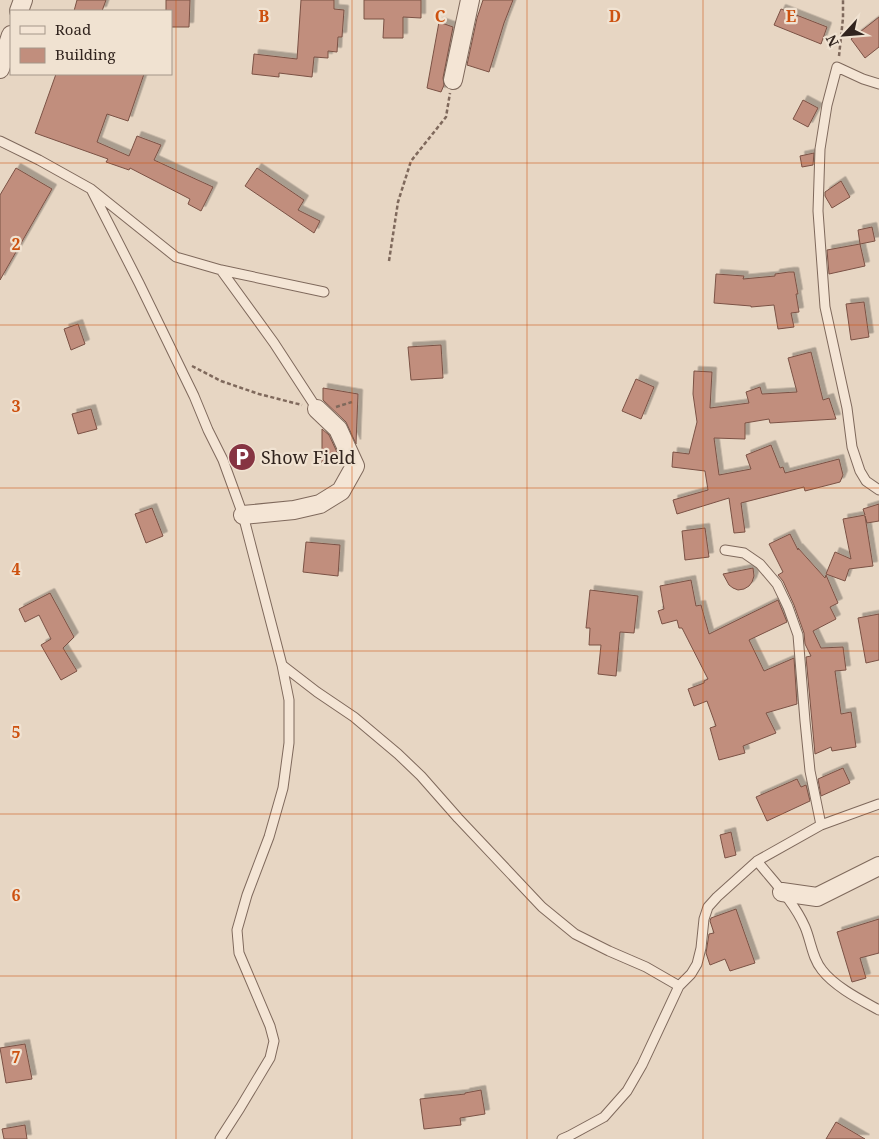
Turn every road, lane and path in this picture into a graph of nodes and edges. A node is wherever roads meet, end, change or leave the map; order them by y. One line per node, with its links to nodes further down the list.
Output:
1 (470, 0): 6 (street)
2 (843, 0): 4 (path)
3 (10, 38): 5 (street)
4 (838, 67): 7 (lane); 16 (lane)
5 (0, 69)
6 (453, 80): 10 (path)
7 (879, 84)
8 (0, 141): 9 (lane)
9 (91, 189): 11 (lane); 13 (lane)
10 (389, 261)
11 (221, 270): 12 (lane); 15 (lane)
12 (324, 292)
13 (175, 357): 15 (path); 17 (lane)
14 (352, 402): 15 (path)
15 (317, 409): 17 (street)
16 (879, 490)
17 (243, 515): 19 (lane)
18 (725, 550): 21 (lane)
19 (282, 665): 25 (lane); 27 (lane)
20 (879, 804): 21 (lane)
21 (821, 825): 22 (lane)
22 (757, 861): 24 (lane); 25 (lane)
23 (879, 866): 24 (street)
24 (782, 892): 26 (lane)
25 (679, 986): 28 (lane)
26 (879, 1010)
27 (220, 1139)
28 (562, 1139)

